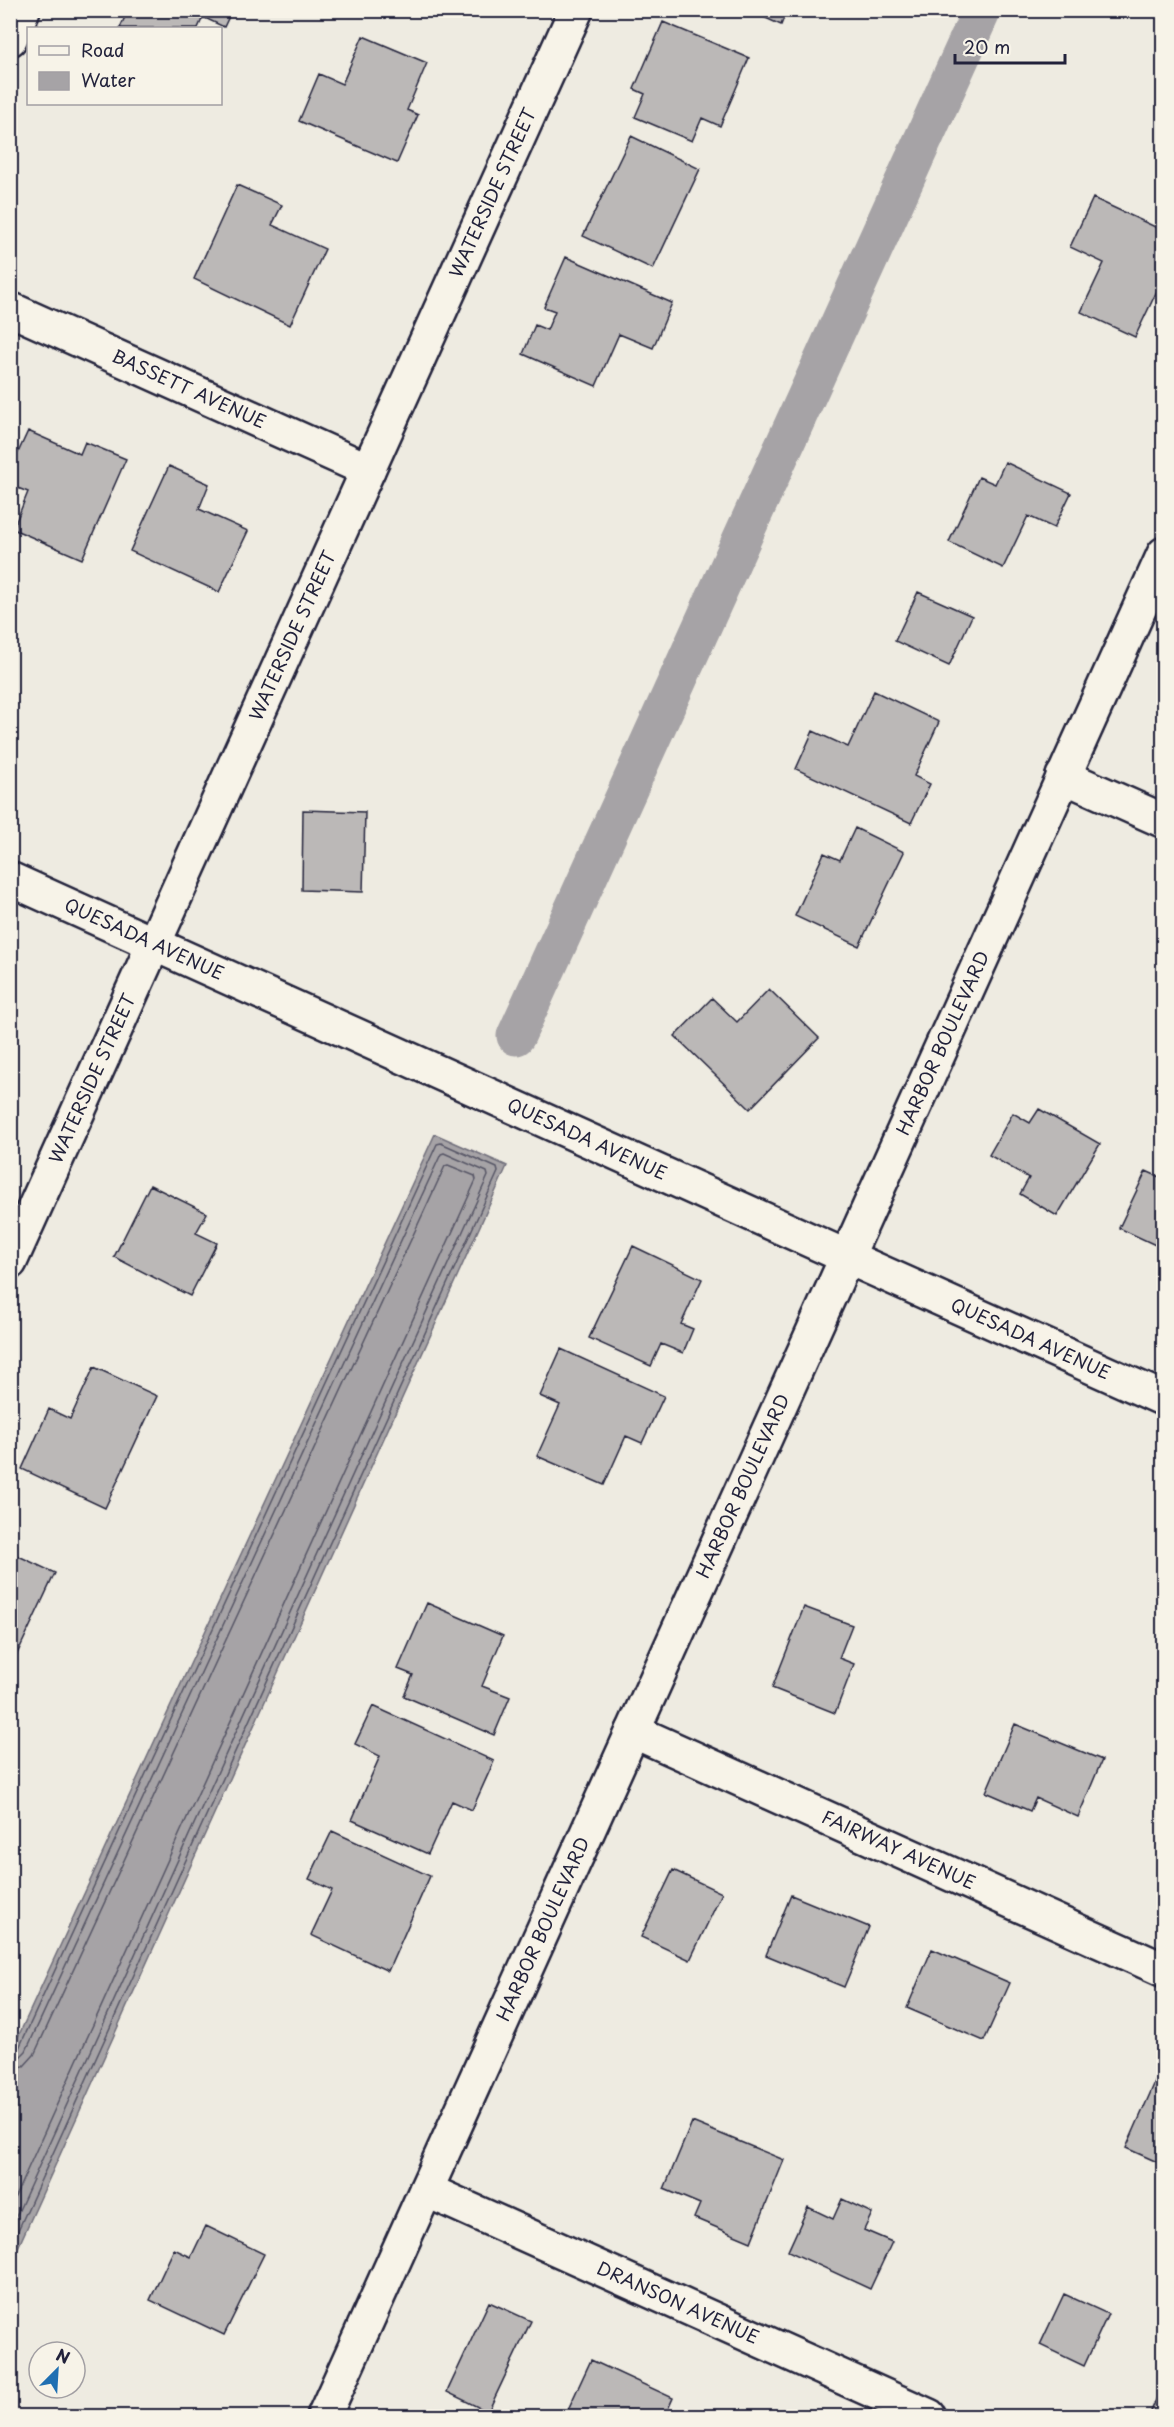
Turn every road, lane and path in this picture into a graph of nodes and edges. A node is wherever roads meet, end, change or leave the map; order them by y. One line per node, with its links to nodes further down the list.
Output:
1 (23, 10): 3 (street)
2 (576, 10): 5 (street, WATERSIDE STREET)
3 (10, 39)
4 (10, 309): 5 (street, BASSETT AVENUE)
5 (368, 470): 10 (street, WATERSIDE STREET)
6 (1164, 554): 7 (street, HARBOR BOULEVARD)
7 (1063, 776): 8 (street); 11 (street, HARBOR BOULEVARD)
8 (1164, 822)
9 (10, 879): 10 (street, QUESADA AVENUE)
10 (154, 944): 11 (street, QUESADA AVENUE); 12 (street, WATERSIDE STREET)
11 (847, 1257): 13 (street, QUESADA AVENUE); 14 (street, HARBOR BOULEVARD)
12 (10, 1262)
13 (1164, 1399)
14 (633, 1731): 15 (street, FAIRWAY AVENUE); 16 (street, HARBOR BOULEVARD)
15 (1164, 1970)
16 (426, 2190): 17 (street, HARBOR BOULEVARD); 18 (street, DRANSON AVENUE)
17 (324, 2416)
18 (929, 2416)

